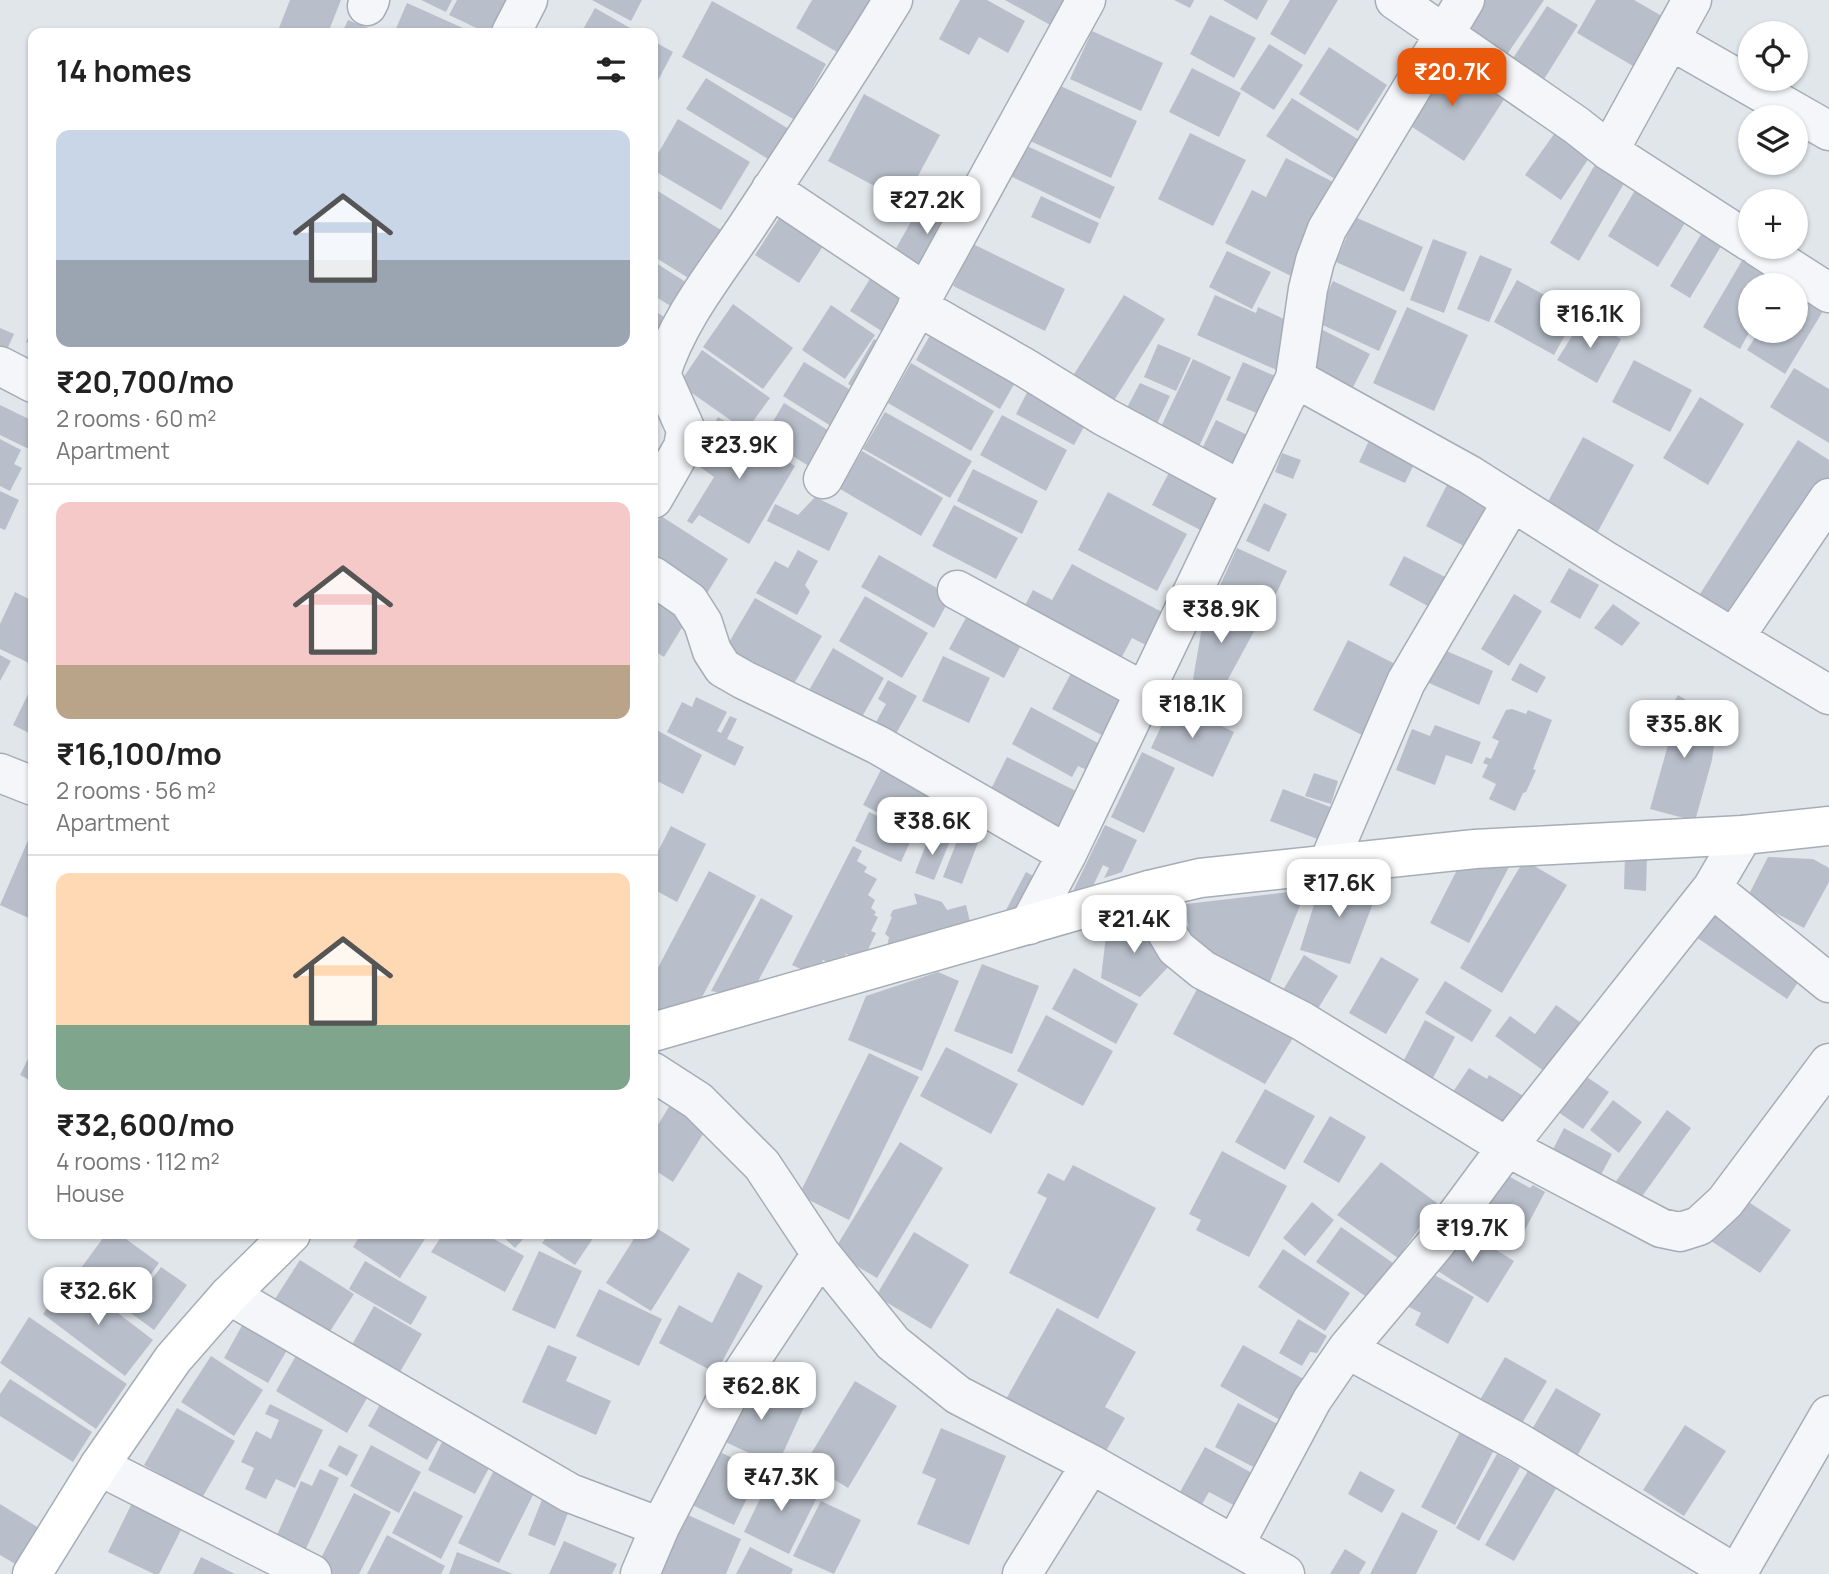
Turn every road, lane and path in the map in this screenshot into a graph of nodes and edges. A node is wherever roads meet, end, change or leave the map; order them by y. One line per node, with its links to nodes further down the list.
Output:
1 (528, 0): 7 (street)
2 (893, 0): 12 (street)
3 (1086, 0): 16 (street)
4 (1395, 0): 8 (street)
5 (1465, 0): 8 (street)
6 (1692, 0): 9 (street)
7 (514, 28)
8 (1444, 34): 11 (street); 20 (street)
9 (1670, 40): 10 (street); 11 (street)
10 (1829, 131)
11 (1609, 151): 13 (street)
12 (771, 189): 16 (street); 18 (street)
13 (1738, 234)
14 (1777, 259): 15 (street)
15 (1829, 293)
16 (921, 299): 22 (street); 24 (street)
17 (0, 366): 21 (street)
18 (658, 370)
19 (658, 374): 23 (street)
20 (1295, 378): 24 (street); 26 (street)
21 (28, 380)
22 (823, 479)
23 (658, 490)
24 (1241, 490): 30 (street)
25 (1829, 498): 29 (street)
26 (1512, 502): 29 (street); 37 (street)
27 (658, 579): 36 (street)
28 (957, 590): 30 (street)
29 (1734, 638): 31 (street)
30 (1144, 692): 36 (street)
31 (1829, 695)
32 (0, 773): 33 (street)
33 (28, 784)
34 (1829, 826): 35 (street)
35 (1743, 835): 37 (street); 38 (street)
36 (1067, 854): 40 (street)
37 (1328, 864): 39 (street)
38 (1712, 888): 41 (street); 45 (street)
39 (1149, 890): 40 (street); 45 (street)
40 (1029, 925): 42 (street)
41 (1829, 983)
42 (658, 1031)
43 (1829, 1063): 45 (street)
44 (658, 1075): 47 (street)
45 (1507, 1147): 49 (street)
46 (286, 1239): 48 (street)
47 (821, 1254): 51 (street); 53 (street)
48 (229, 1295): 52 (street); 53 (street)
49 (1347, 1349): 54 (street); 60 (street)
50 (1826, 1427): 60 (street)
51 (1091, 1464): 54 (street); 58 (street)
52 (99, 1466): 55 (street); 56 (street)
53 (660, 1528): 57 (street)
54 (1236, 1544): 59 (street)
55 (32, 1574)
56 (312, 1574)
57 (640, 1574)
58 (1022, 1574)
59 (1285, 1574)
60 (1737, 1574)

